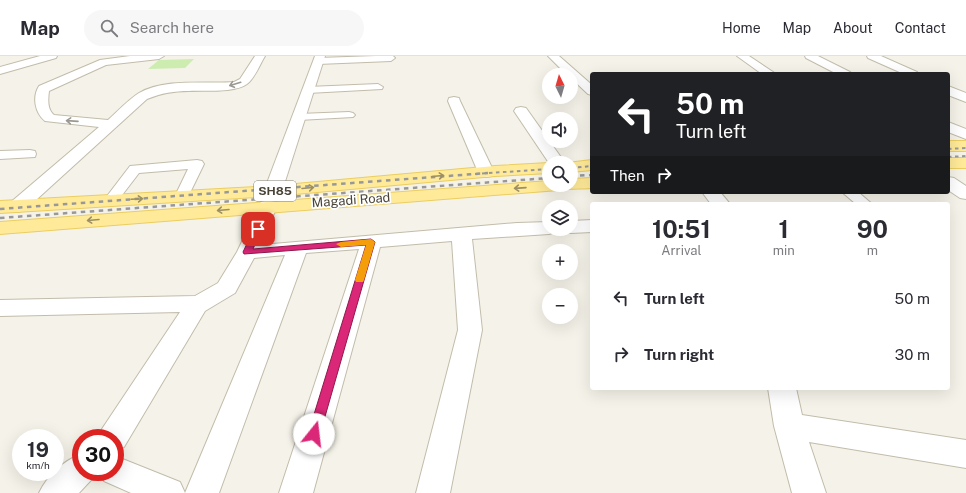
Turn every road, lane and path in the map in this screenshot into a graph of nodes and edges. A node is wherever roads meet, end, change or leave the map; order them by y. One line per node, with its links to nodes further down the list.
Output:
1 (52, 56): 12 (street)
2 (122, 56): 11 (street)
3 (159, 56): 11 (street)
4 (260, 56): 25 (street, one-way to 25)
5 (554, 56): 17 (street)
6 (742, 56): 13 (street)
7 (810, 56): 14 (street)
8 (872, 56): 15 (street)
9 (319, 58): 10 (lane); 18 (street)
10 (391, 58)
11 (104, 62): 25 (street, one-way to 11)
12 (0, 71)
13 (767, 72)
14 (842, 72)
15 (908, 72)
16 (378, 88): 18 (lane)
17 (590, 89)
18 (308, 90): 24 (street)
19 (950, 91): 20 (street)
20 (966, 98)
21 (454, 101): 38 (street)
22 (521, 111): 32 (street)
23 (349, 115): 24 (lane)
24 (299, 117): 47 (street)
25 (111, 124): 51 (street)
26 (950, 127): 27 (street)
27 (966, 135)
28 (950, 146): 29 (main road)
29 (966, 146)
30 (30, 154): 31 (lane)
31 (0, 155)
32 (551, 156)
33 (966, 163): 34 (main road)
34 (950, 164)
35 (590, 165): 36 (main road)
36 (578, 166)
37 (542, 168): 38 (main road, Magadi Road / SH85)
38 (486, 172): 47 (main road, Magadi Road / SH85, one-way to 38)
39 (590, 183): 41 (main road)
40 (950, 183): 45 (street)
41 (578, 184)
42 (542, 186): 47 (main road, Magadi Road / SH85, one-way to 47)
43 (713, 194): 49 (street)
44 (852, 194): 50 (lane)
45 (966, 194)
46 (182, 196): 47 (main road, Magadi Road / SH85); 48 (main road, Magadi Road / SH85, one-way to 46); 48 (lane)
47 (270, 199): 55 (main road, Magadi Road / SH85, one-way to 55); 60 (street)
48 (111, 200): 51 (main road, Magadi Road / SH85)
49 (719, 202)
50 (862, 202)
51 (18, 206): 52 (main road, Magadi Road / SH85)
52 (0, 207)
53 (590, 226): 54 (street)
54 (578, 227)
55 (0, 228)
56 (542, 228): 57 (street)
57 (461, 234): 58 (street); 73 (street)
58 (371, 242): 59 (street); 72 (street)
59 (298, 248): 60 (street); 71 (street)
60 (247, 252): 61 (street)
61 (200, 304): 62 (street); 65 (street)
62 (0, 308)
63 (782, 390): 64 (street)
64 (789, 426): 66 (street); 74 (street)
65 (119, 429)
66 (966, 454)
67 (124, 475): 70 (street)
68 (72, 478): 69 (street)
69 (56, 493)
70 (168, 493)
71 (202, 493)
72 (296, 493)
73 (433, 493)
74 (809, 493)

